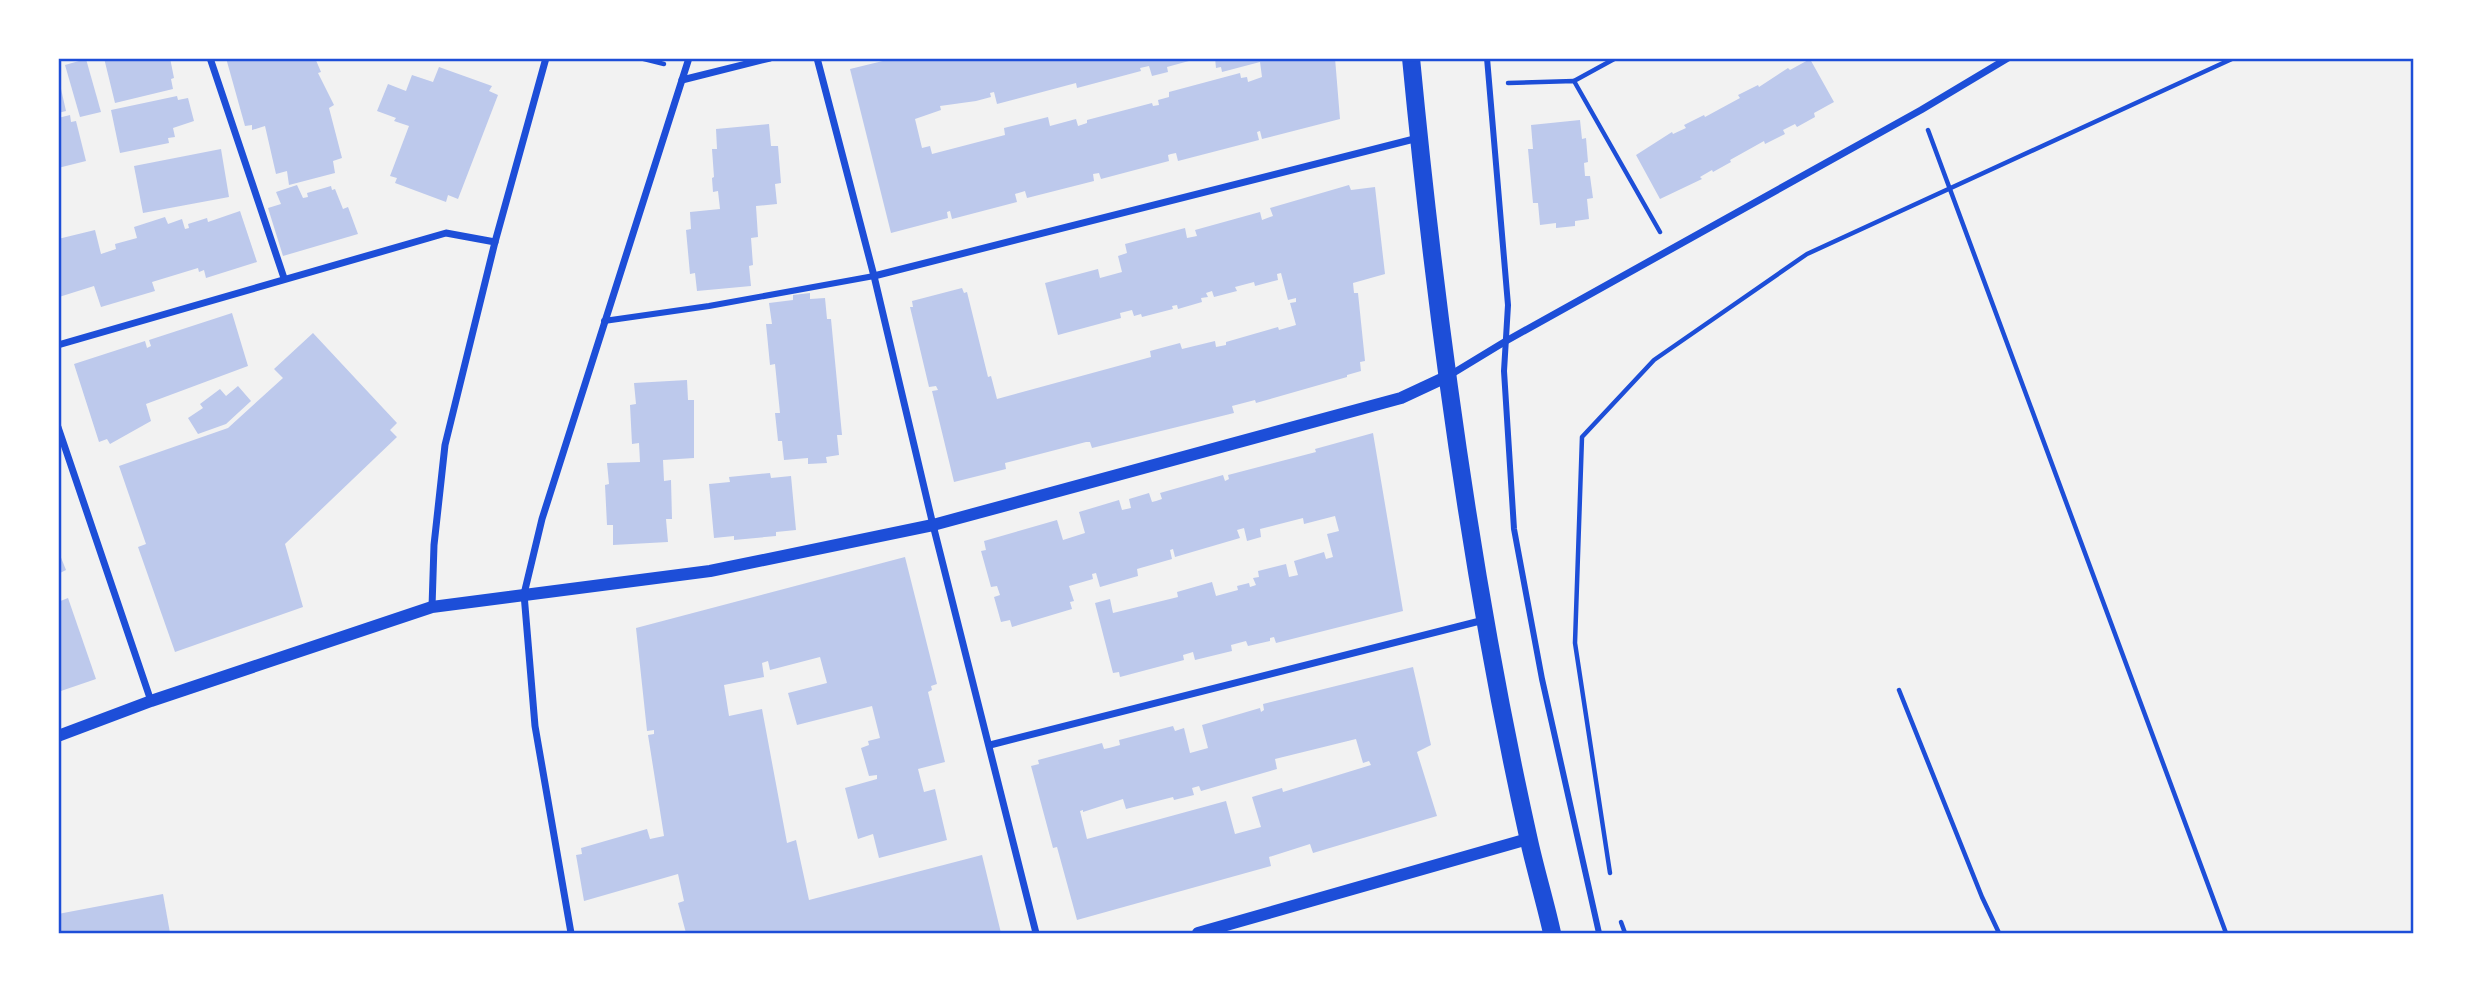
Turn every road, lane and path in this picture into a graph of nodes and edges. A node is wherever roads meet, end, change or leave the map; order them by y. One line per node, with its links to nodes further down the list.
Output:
1 (210, 58): 20 (street)
2 (546, 58): 17 (street)
3 (689, 58): 11 (street)
4 (770, 58): 11 (street)
5 (817, 58): 19 (street)
6 (1411, 58): 15 (main road)
7 (1487, 58): 13 (street)
8 (1616, 58): 12 (path)
9 (2008, 58): 14 (street)
10 (2234, 58): 16 (path)
11 (682, 80): 21 (street)
12 (1574, 81): 13 (path); 18 (path)
13 (1490, 83): 22 (street)
14 (1921, 110): 16 (path); 18 (street)
15 (1418, 138): 19 (street); 24 (main road)
16 (1951, 188): 35 (path); 44 (path)
17 (495, 242): 20 (street); 28 (street)
18 (1670, 249): 22 (street)
19 (874, 276): 21 (street); 26 (street)
20 (284, 278): 23 (street)
21 (604, 321): 27 (street)
22 (1506, 341): 24 (street); 41 (street)
23 (58, 345)
24 (1446, 377): 26 (street); 29 (main road)
25 (58, 427): 31 (street)
26 (933, 525): 27 (street); 33 (street)
27 (524, 594): 28 (street); 37 (street)
28 (432, 607): 31 (street)
29 (1484, 620): 33 (street); 34 (main road)
30 (1899, 690): 43 (path)
31 (151, 701): 32 (street)
32 (58, 736)
33 (990, 745): 38 (street)
34 (1528, 839): 39 (street); 40 (main road)
35 (1612, 881)
36 (1620, 920): 42 (path)
37 (571, 933)
38 (1036, 933)
39 (1198, 933)
40 (1552, 933)
41 (1599, 933)
42 (1625, 933)
43 (1999, 933)
44 (2226, 933)

